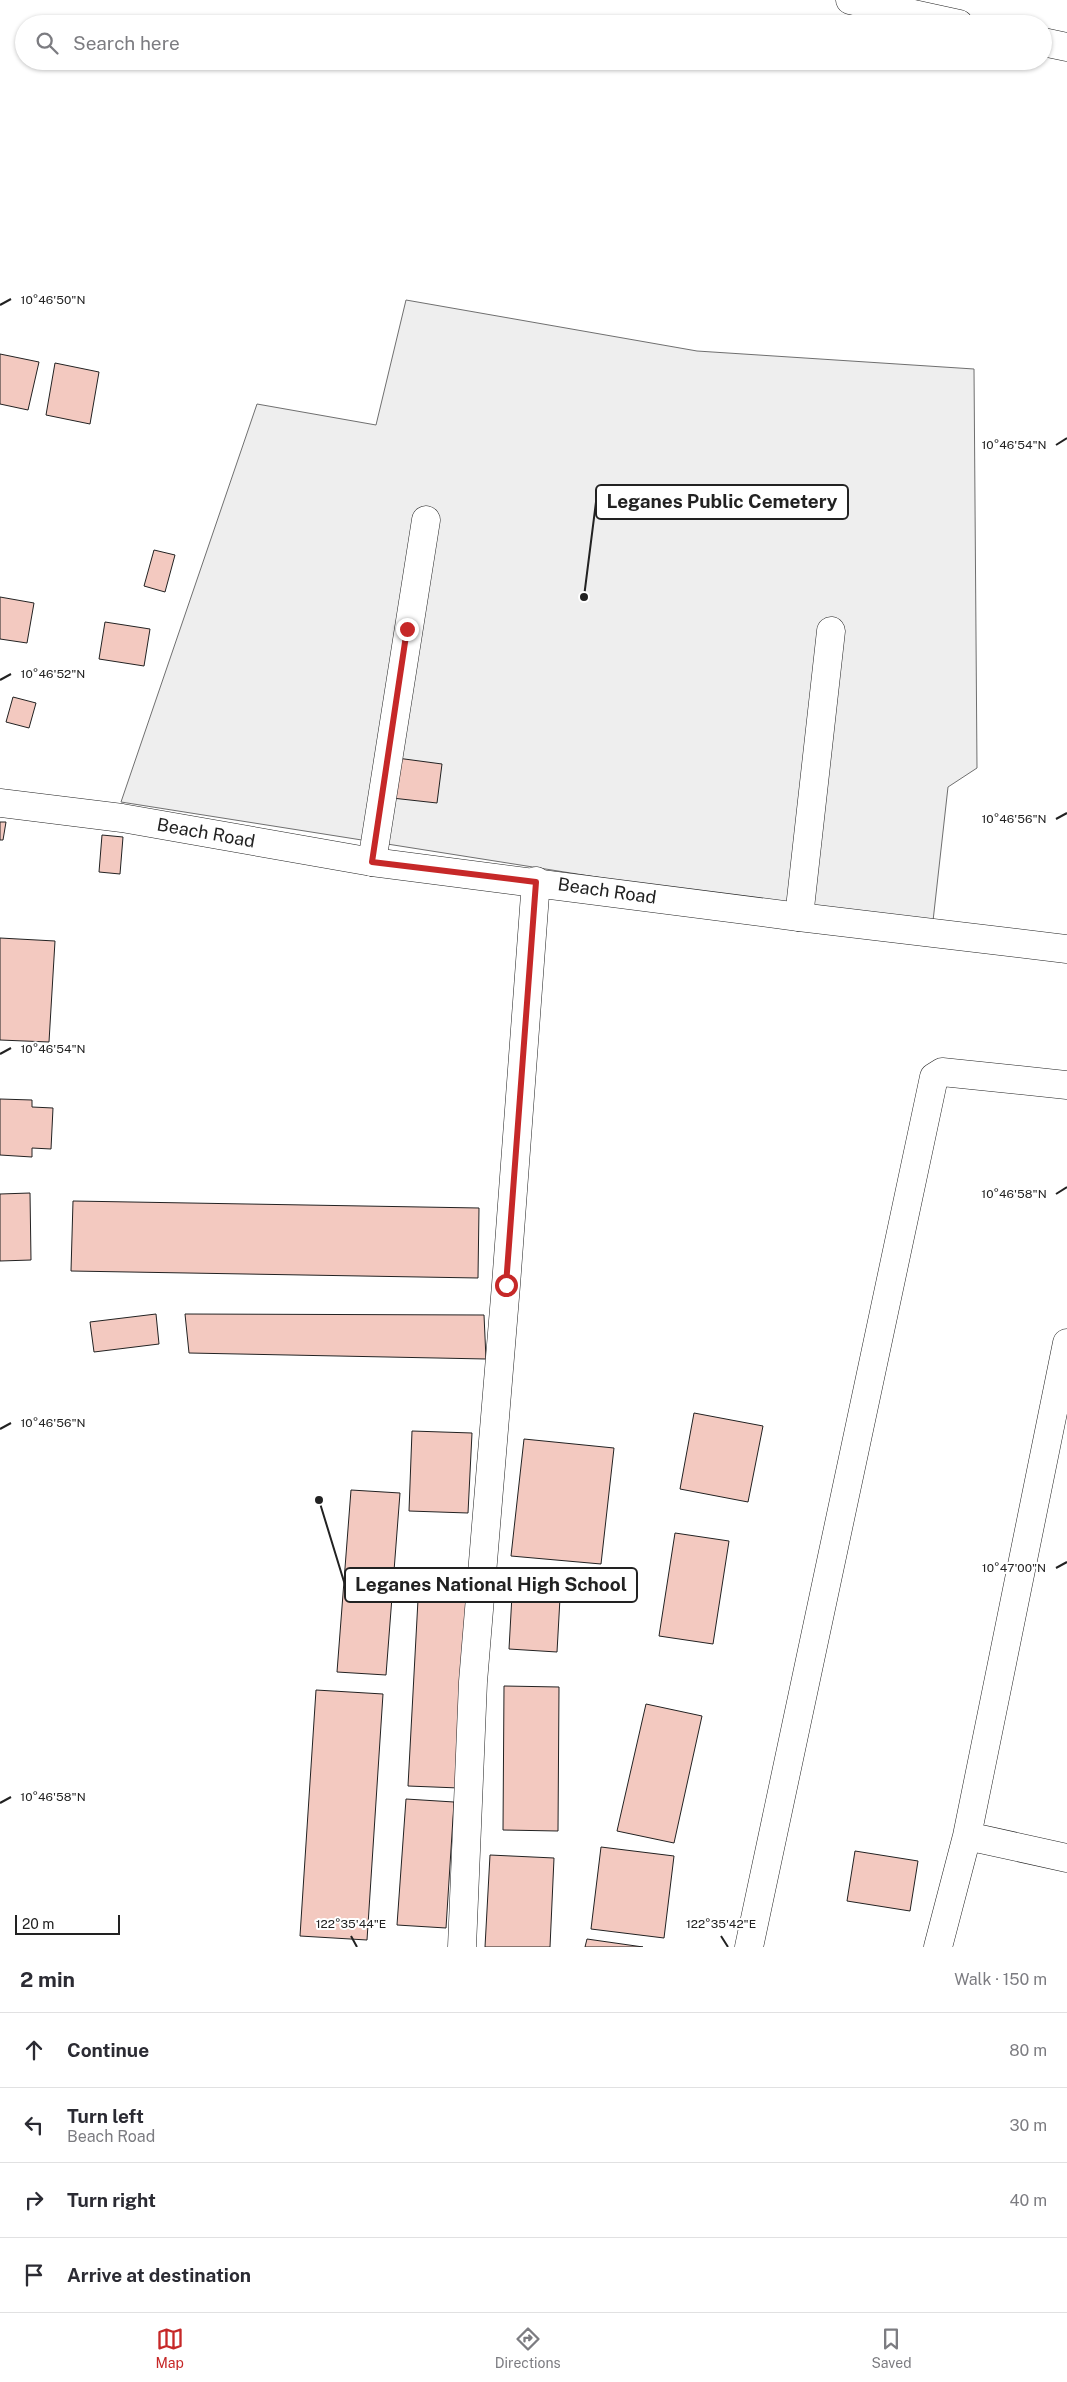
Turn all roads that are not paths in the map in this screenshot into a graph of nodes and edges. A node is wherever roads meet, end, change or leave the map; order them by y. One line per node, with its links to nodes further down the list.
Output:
1 (850, 0): 2 (street)
2 (918, 15)
3 (1052, 44): 4 (street)
4 (1067, 47)
5 (426, 520): 8 (street)
6 (831, 631): 10 (street)
7 (0, 803): 8 (street, Beach Road)
8 (372, 862): 9 (street, Beach Road)
9 (536, 882): 10 (street, Beach Road); 16 (street)
10 (799, 918): 11 (street, Beach Road)
11 (1067, 949)
12 (1067, 1085): 17 (street)
13 (1067, 1343): 14 (street)
14 (967, 1836): 15 (street); 18 (street)
15 (1067, 1858)
16 (462, 1947)
17 (749, 1947)
18 (938, 1947)

